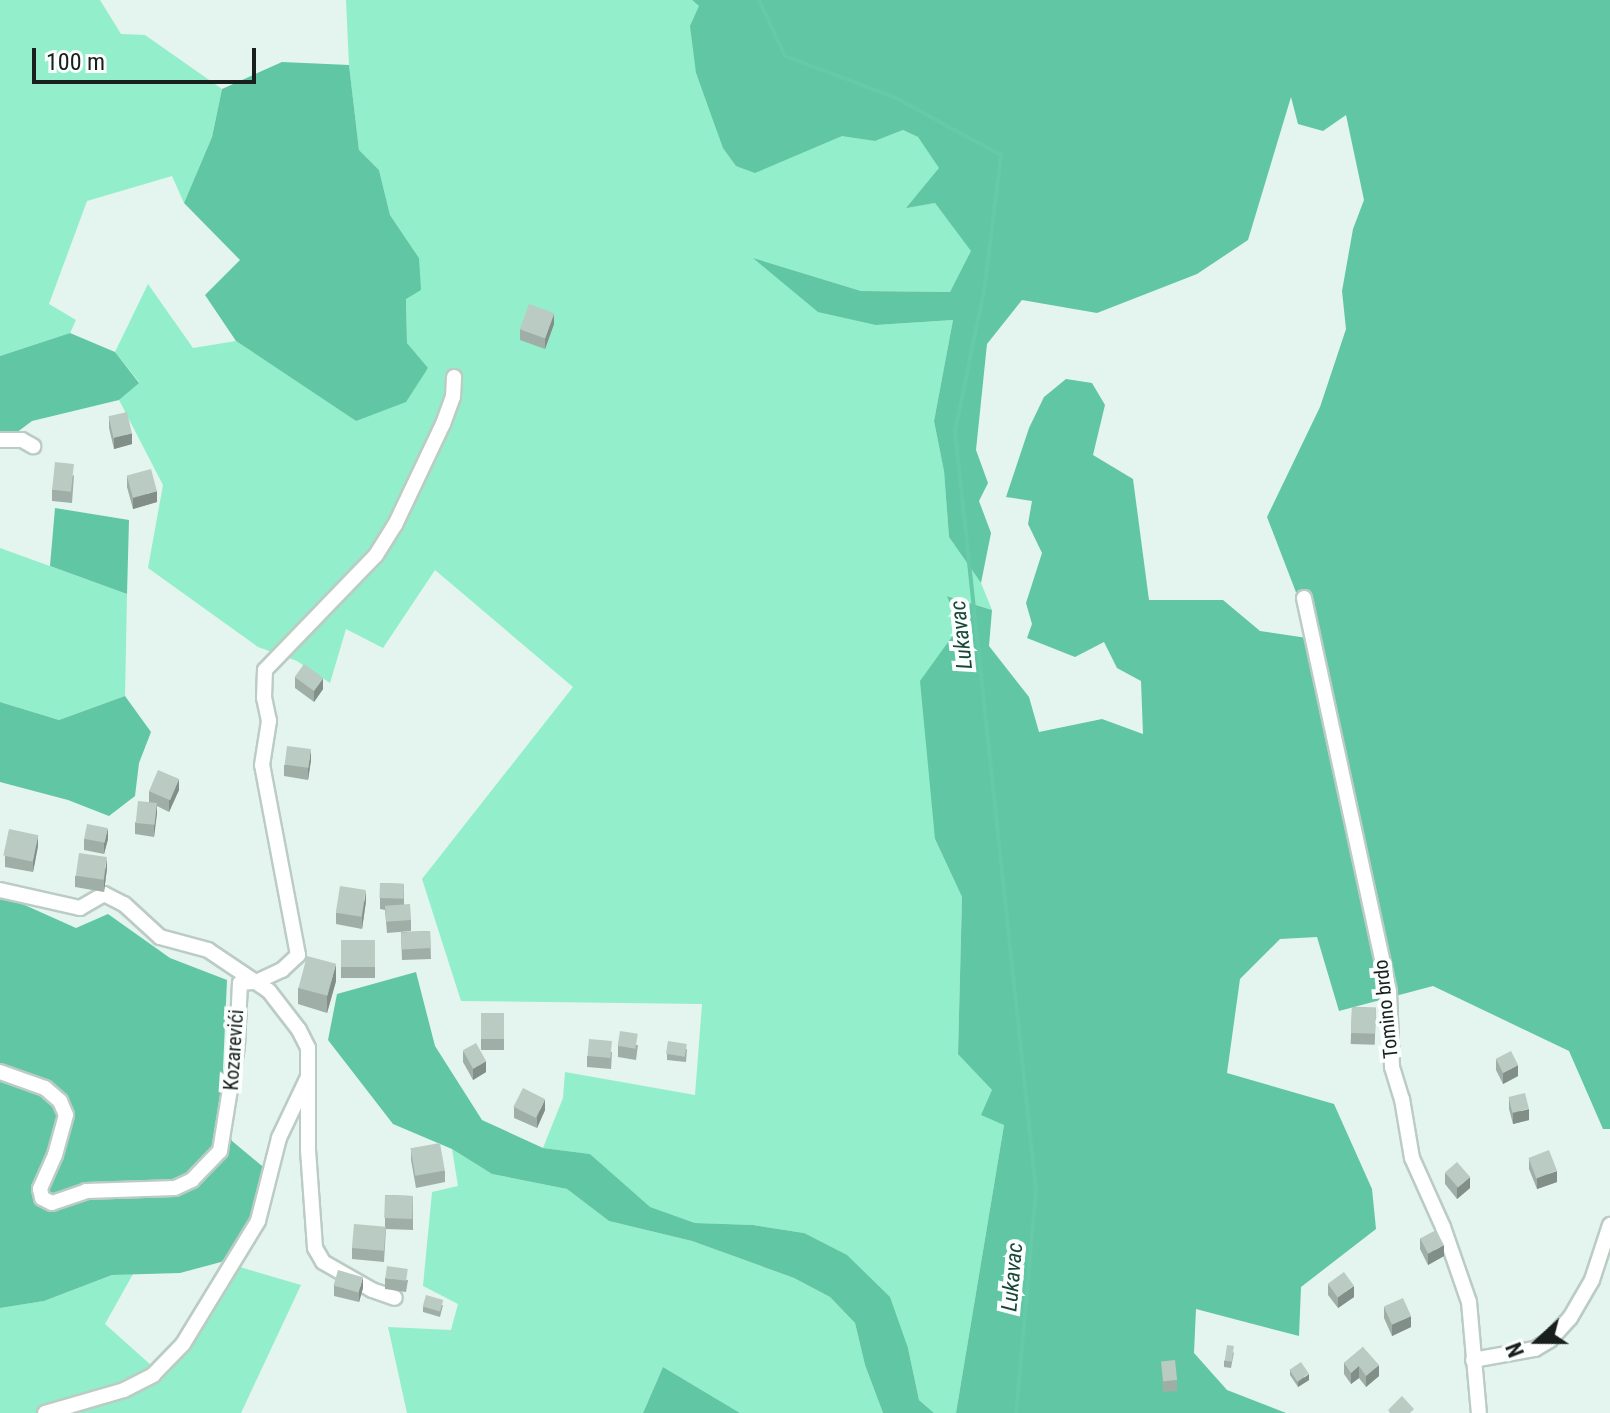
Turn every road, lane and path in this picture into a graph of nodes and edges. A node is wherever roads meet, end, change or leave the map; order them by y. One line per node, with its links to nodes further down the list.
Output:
1 (454, 377): 6 (street)
2 (0, 440): 3 (street)
3 (33, 446)
4 (1304, 598): 11 (street, Tomino brdo)
5 (0, 890): 6 (street)
6 (256, 982): 7 (street, Kozarevići); 8 (street, Kozarevići)
7 (310, 1071): 10 (street, Kozarevići); 12 (street)
8 (0, 1072)
9 (1610, 1225): 11 (street)
10 (395, 1298)
11 (1473, 1360): 13 (street, Tomino brdo)
12 (45, 1413)
13 (1479, 1413)

